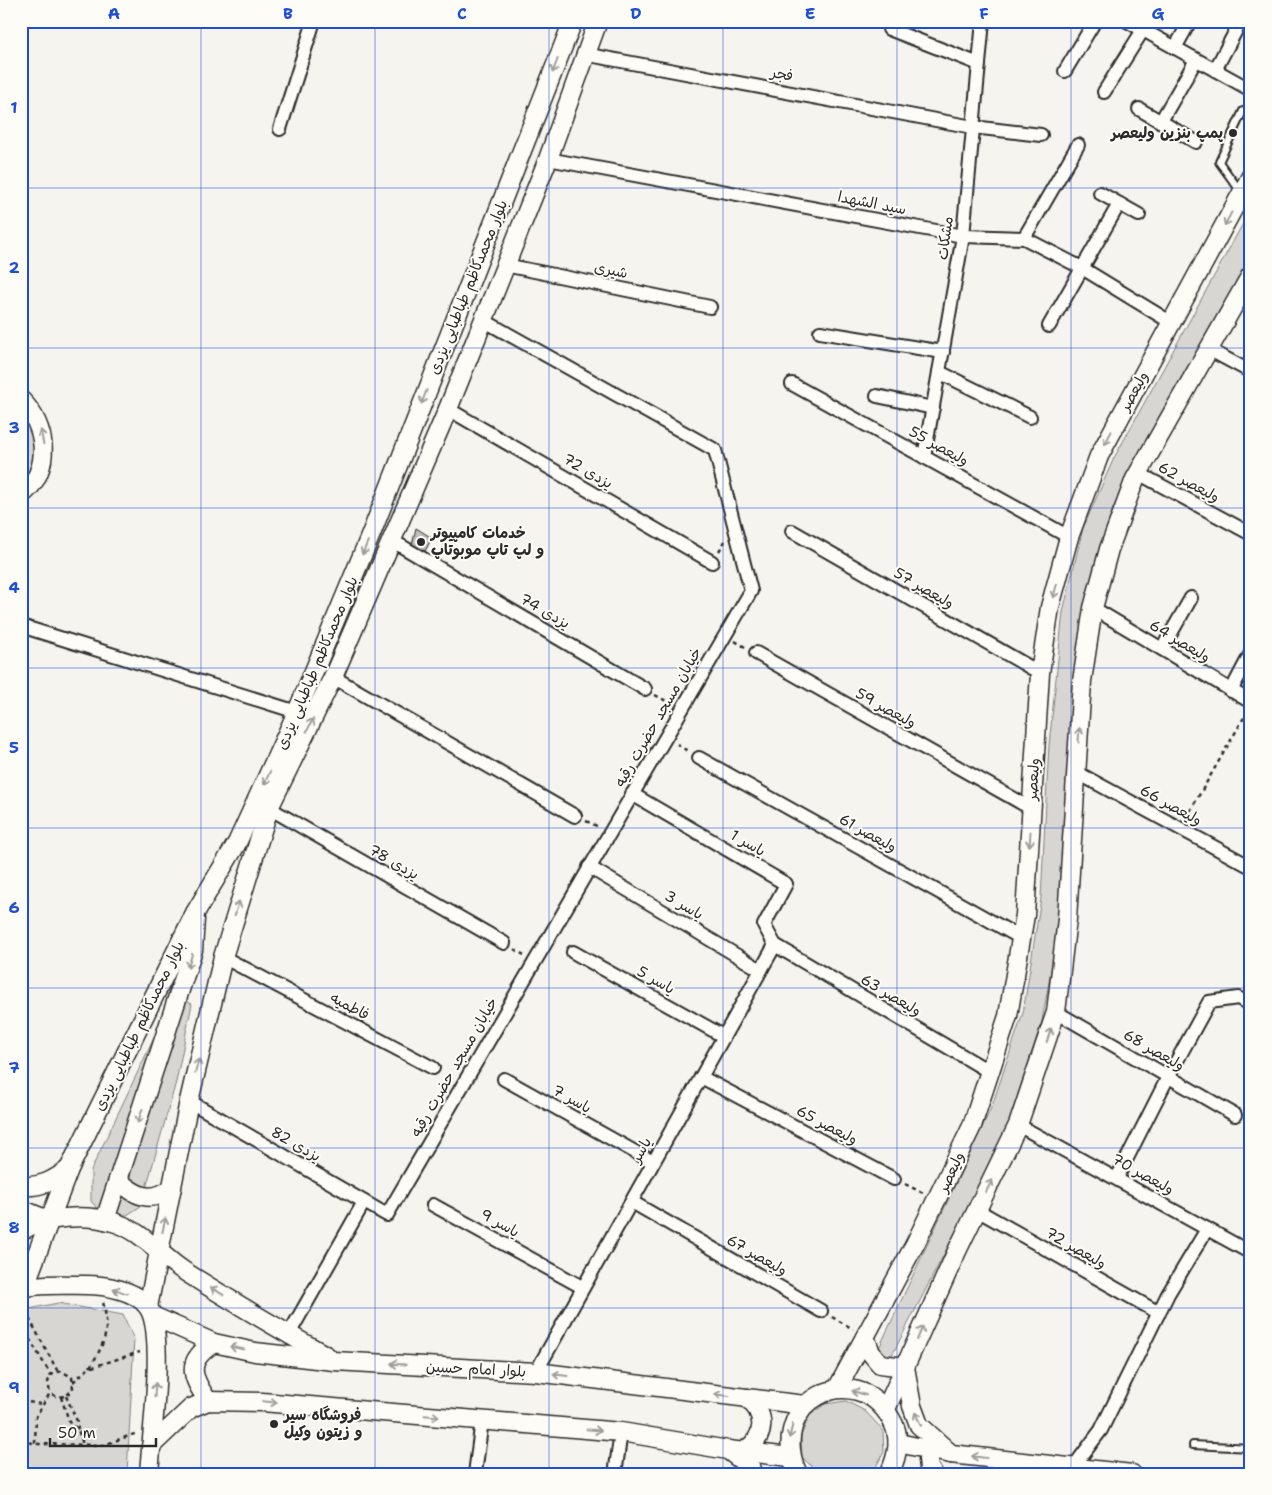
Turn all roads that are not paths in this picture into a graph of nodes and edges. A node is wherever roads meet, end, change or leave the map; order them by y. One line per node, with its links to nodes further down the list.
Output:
1 (314, 21): 23 (street)
2 (573, 21): 74 (main road, بلوار محمدکاظم طباطبایی یزدی, one-way to 74)
3 (598, 21): 12 (main road, بلوار محمدکاظم طباطبایی یزدی)
4 (983, 21): 14 (street, مشکات)
5 (1095, 21): 16 (street)
6 (1127, 21): 10 (street)
7 (1190, 21): 11 (street)
8 (1241, 21): 15 (street)
9 (889, 29): 14 (street)
10 (1143, 30): 11 (street); 18 (street)
11 (1175, 48): 13 (street)
12 (584, 54): 22 (street, فجر); 27 (main road, بلوار محمدکاظم طباطبایی یزدی)
13 (1196, 60): 15 (street); 21 (street)
14 (979, 64): 22 (street, مشکات)
15 (1215, 70): 17 (street)
16 (1065, 71)
17 (1251, 90)
18 (1104, 92)
19 (1139, 109): 21 (street)
20 (1251, 111): 30 (lane)
21 (1161, 121): 25 (street)
22 (973, 127): 24 (street, فجر); 33 (street, مشکات)
23 (280, 129)
24 (1040, 135)
25 (1196, 142)
26 (1078, 145): 34 (street)
27 (548, 159): 33 (street, سید الشهدا); 35 (main road, بلوار محمدکاظم طباطبایی یزدی)
28 (1251, 176): 30 (main road, ولیعصر)
29 (1100, 193): 31 (street)
30 (1242, 193): 40 (main road, ولیعصر, one-way to 40)
31 (1119, 204): 32 (street); 36 (street)
32 (1140, 216)
33 (963, 236): 34 (street, سید الشهدا); 44 (street, مشکات)
34 (1024, 238): 36 (street, سید الشهدا)
35 (504, 265): 38 (street, شیری); 39 (main road, بلوار محمدکاظم طباطبایی یزدی)
36 (1082, 268): 40 (street, سید الشهدا); 41 (street)
37 (1251, 275): 43 (main road)
38 (710, 307)
39 (483, 320): 50 (main road, بلوار محمدکاظم طباطبایی یزدی); 77 (street, خیابان مسجد حضرت رقیه)
40 (1172, 323): 60 (main road, ولیعصر, one-way to 60)
41 (1049, 326)
42 (820, 332): 44 (street)
43 (1210, 350): 46 (street); 54 (main road)
44 (942, 352): 45 (street, مشکات)
45 (939, 372): 51 (street, مشکات); 52 (street)
46 (1251, 372)
47 (792, 384): 53 (street, ولیعصر 55)
48 (877, 396): 51 (street)
49 (21, 400): 55 (main road, one-way to 49)
50 (448, 408): 61 (main road, بلوار محمدکاظم طباطبایی یزدی); 62 (street, یزدی 72)
51 (933, 408): 53 (street, مشکات)
52 (1030, 417)
53 (924, 457): 60 (street, ولیعصر 55)
54 (1138, 473): 59 (street, ولیعصر 62); 64 (main road)
55 (36, 478): 56 (main road); 57 (main road)
56 (21, 495)
57 (21, 506)
58 (792, 531): 69 (street, ولیعصر 57)
59 (1251, 534)
60 (1069, 537): 69 (main road, ولیعصر, one-way to 69)
61 (391, 540): 70 (main road, بلوار محمدکاظم طباطبایی یزدی); 71 (street, یزدی 74)
62 (712, 562)
63 (1191, 598): 66 (street)
64 (1093, 608): 66 (street, ولیعصر 64); 76 (main road, one-way to 64)
65 (21, 626): 74 (street)
66 (1162, 649): 72 (street, ولیعصر 64)
67 (756, 653): 79 (street, ولیعصر 59)
68 (1251, 653): 72 (street)
69 (1040, 673): 79 (main road, ولیعصر)
70 (333, 677): 78 (main road, بلوار محمدکاظم طباطبایی یزدی, one-way to 70); 80 (street)
71 (645, 689)
72 (1231, 690): 73 (street, ولیعصر 64)
73 (1251, 702)
74 (297, 712): 83 (main road, بلوار محمدکاظم طباطبایی یزدی, one-way to 83)
75 (699, 758): 84 (street, ولیعصر 61)
76 (1076, 772): 82 (street, ولیعصر 66); 91 (main road)
77 (632, 794): 81 (street, خیابان مسجد حضرت رقیه); 86 (street, یاسر 1)
78 (269, 808): 85 (street, یزدی 78); 88 (main road, بلوار محمدکاظم طباطبایی یزدی, one-way to 78)
79 (1032, 808): 84 (main road, ولیعصر, one-way to 84)
80 (575, 816)
81 (589, 867): 89 (street, یاسر 3); 113 (street, خیابان مسجد حضرت رقیه)
82 (1251, 867)
83 (195, 913): 102 (main road, بلوار محمدکاظم طباطبایی یزدی); 105 (main road, one-way to 105)
84 (1021, 938): 94 (main road, ولیعصر)
85 (504, 943)
86 (775, 945): 89 (street, یاسر); 94 (street, ولیعصر 63)
87 (573, 952): 92 (street, یاسر 5)
88 (223, 957): 93 (street, فاطمیه); 98 (main road, بلوار محمدکاظم طباطبایی یزدی, one-way to 88)
89 (761, 970): 92 (street, یاسر)
90 (1251, 1005): 95 (street)
91 (1056, 1012): 95 (street, ولیعصر 68); 100 (main road, one-way to 91)
92 (722, 1036): 96 (street, یاسر)
93 (433, 1068)
94 (990, 1072): 126 (main road, ولیعصر)
95 (1168, 1076): 99 (street, ولیعصر 68); 103 (street)
96 (701, 1077): 101 (street, یاسر); 104 (street, ولیعصر 65)
97 (504, 1079): 101 (street, یاسر 7)
98 (189, 1101): 107 (main road, بلوار محمدکاظم طباطبایی یزدی); 108 (street, یزدی 82)
99 (1235, 1115)
100 (1018, 1125): 103 (street, ولیعصر 70); 112 (main road, one-way to 100)
101 (653, 1162): 109 (street, یاسر)
102 (70, 1169): 106 (main road); 115 (main road, بلوار محمدکاظم طباطبایی یزدی)
103 (1117, 1178): 116 (street, ولیعصر 70)
104 (894, 1179)
105 (118, 1180): 107 (main road); 114 (main road)
106 (21, 1186)
107 (172, 1188): 119 (main road, بلوار محمدکاظم طباطبایی یزدی, one-way to 107)
108 (364, 1202): 113 (street, یزدی 82); 125 (street)
109 (632, 1202): 120 (street, یاسر); 122 (street, ولیعصر 67)
110 (433, 1205): 120 (street, یاسر 9)
111 (21, 1209): 115 (main road)
112 (977, 1210): 124 (street, ولیعصر 72); 129 (main road, one-way to 112)
113 (386, 1215)
114 (105, 1220): 115 (main road); 119 (main road)
115 (50, 1221): 117 (main road); 121 (main road, بلوار محمدکاظم طباطبایی یزدی)
116 (1207, 1229): 118 (street, ولیعصر 70); 124 (street)
117 (21, 1231)
118 (1249, 1248)
119 (158, 1253): 123 (main road, بلوار محمدکاظم طباطبایی یزدی); 125 (main road, one-way to 119)
120 (582, 1287): 130 (street, یاسر)
121 (22, 1288): 123 (main road, بلوار امام حسین, one-way to 121)
122 (821, 1310)
123 (150, 1312): 127 (main road, بلوار امام حسین); 140 (main road, بلوار محمدکاظم طباطبایی یزدی, one-way to 123)
124 (1159, 1314): 145 (street)
125 (288, 1334): 128 (main road)
126 (865, 1337): 129 (main road); 131 (main road, ولیعصر)
127 (214, 1343): 128 (main road, بلوار امام حسین, one-way to 127); 133 (main road)
128 (334, 1360): 130 (main road, بلوار امام حسین, one-way to 128)
129 (905, 1367): 135 (main road); 143 (main road, one-way to 129)
130 (536, 1372): 132 (main road, بلوار امام حسین, one-way to 130)
131 (837, 1389): 134 (main road); 135 (main road, one-way to 131)
132 (747, 1398): 134 (main road, بلوار امام حسین); 142 (main road)
133 (208, 1402): 136 (main road, one-way to 136); 140 (main road)
134 (805, 1405): 144 (main road, one-way to 144)
135 (886, 1409): 138 (main road)
136 (482, 1420): 137 (main road, one-way to 137); 147 (street)
137 (621, 1432): 142 (main road); 148 (street)
138 (898, 1443): 143 (main road); 151 (main road)
139 (1193, 1445): 141 (lane)
140 (151, 1446): 146 (main road, بلوار محمدکاظم طباطبایی یزدی)
141 (1251, 1448)
142 (736, 1451): 144 (main road); 149 (main road)
143 (943, 1453): 145 (main road, one-way to 143); 152 (main road)
144 (790, 1457): 150 (main road)
145 (1072, 1469): 153 (main road)
146 (149, 1474)
147 (475, 1474)
148 (615, 1474)
149 (754, 1474)
150 (798, 1474)
151 (889, 1474)
152 (932, 1474)
153 (1132, 1474)

